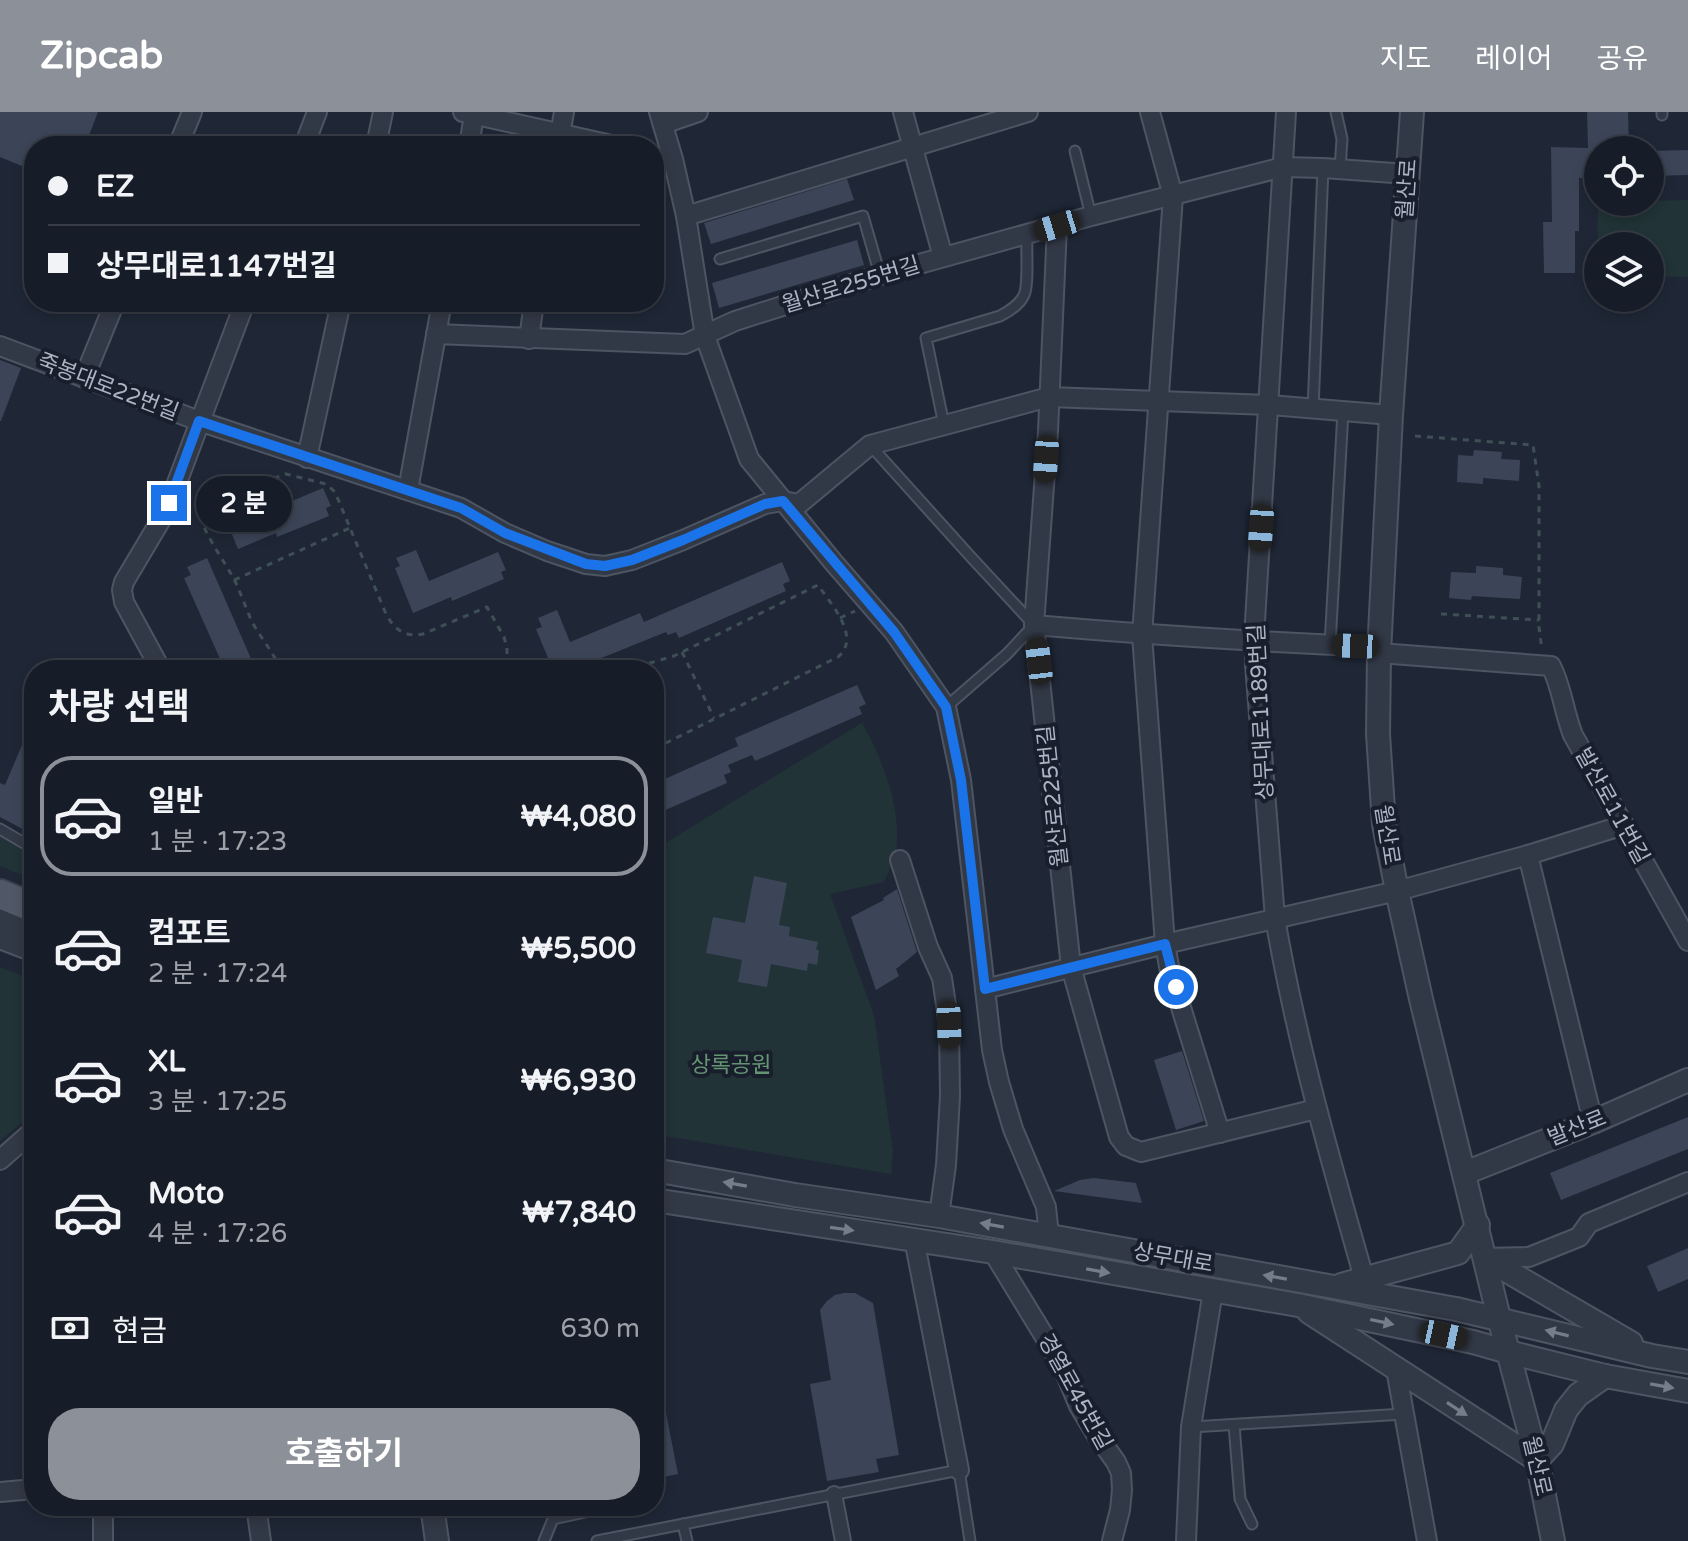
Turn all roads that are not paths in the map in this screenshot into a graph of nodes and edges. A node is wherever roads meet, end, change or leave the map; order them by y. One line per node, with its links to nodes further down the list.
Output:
1 (192, 112): 14 (street)
2 (317, 112): 15 (street)
3 (383, 112): 16 (street)
4 (564, 112): 19 (street)
5 (698, 112): 13 (street)
6 (903, 112): 20 (street)
7 (1028, 112): 20 (street)
8 (1150, 112): 26 (street)
9 (1286, 112): 23 (street, 상무대로1189번길)
10 (1336, 112): 24 (lane)
11 (1412, 112): 25 (street, 월산로)
12 (468, 113): 17 (street); 18 (street)
13 (661, 118)
14 (182, 136)
15 (308, 136)
16 (378, 136)
17 (469, 136)
18 (548, 136)
19 (560, 136)
20 (912, 147): 27 (street); 31 (street)
21 (1075, 151): 28 (lane)
22 (664, 160): 27 (street)
23 (1283, 167): 24 (street, 월산로255번길); 26 (street, 월산로255번길); 46 (street, 상무대로1189번길)
24 (1332, 168): 25 (street, 월산로255번길); 47 (lane)
25 (1408, 174): 49 (street, 월산로)
26 (1173, 196): 28 (street, 월산로255번길); 45 (street)
27 (686, 216): 40 (street)
28 (1091, 216): 29 (street, 월산로255번길)
29 (1057, 226): 30 (street, 월산로255번길); 44 (street, 월산로225번길)
30 (1027, 235): 31 (street, 월산로255번길); 51 (lane)
31 (943, 257): 33 (street, 월산로255번길)
32 (720, 259): 33 (lane)
33 (880, 275): 40 (street, 월산로255번길)
34 (111, 312): 43 (street)
35 (241, 312): 50 (street)
36 (339, 312): 53 (street)
37 (440, 312): 39 (street)
38 (533, 312): 41 (street)
39 (436, 334): 41 (street, 월산로255번길); 54 (street)
40 (705, 336): 41 (street, 월산로255번길); 55 (street)
41 (529, 339)
42 (0, 346): 43 (street, 죽봉대로22번길)
43 (84, 378): 50 (street, 죽봉대로22번길)
44 (1049, 397): 45 (street); 51 (street); 56 (street, 월산로225번길)
45 (1159, 401): 46 (street); 57 (street)
46 (1269, 405): 47 (street); 58 (street, 상무대로1189번길)
47 (1313, 409): 48 (street)
48 (1343, 411): 49 (street); 59 (lane)
49 (1391, 415): 60 (street, 월산로)
50 (199, 421): 53 (street, 죽봉대로22번길); 61 (street)
51 (944, 425): 52 (street)
52 (870, 445): 55 (street, 죽봉대로22번길); 56 (lane)
53 (307, 458): 54 (street, 죽봉대로22번길)
54 (408, 490): 55 (street, 죽봉대로22번길)
55 (783, 501): 62 (street)
56 (1034, 625): 57 (street); 62 (lane); 80 (street, 월산로225번길)
57 (1142, 635): 58 (street); 76 (street)
58 (1254, 642): 59 (street); 72 (street, 상무대로1189번길)
59 (1330, 645): 60 (street)
60 (1379, 650): 63 (street, 발산로11번길); 68 (street, 월산로)
61 (156, 660)
62 (946, 707): 81 (street)
63 (1624, 825): 66 (street); 75 (street, 발산로11번길)
64 (0, 829): 65 (lane)
65 (24, 843)
66 (1528, 855): 68 (street); 84 (street)
67 (900, 860): 92 (street)
68 (1397, 891): 72 (street); 89 (street, 월산로)
69 (0, 894): 70 (main road)
70 (24, 904)
71 (0, 916): 73 (street)
72 (1275, 918): 76 (street); 83 (street, 상무대로1189번길)
73 (24, 925)
74 (0, 937): 77 (street)
75 (1688, 941)
76 (1165, 944): 80 (street); 85 (street)
77 (24, 946)
78 (0, 953): 79 (street)
79 (24, 962)
80 (1071, 967): 81 (street); 85 (street, 월산로225번길)
81 (985, 989): 94 (street)
82 (1688, 1080): 84 (street, 발산로)
83 (1316, 1109): 85 (street); 98 (street, 상무대로1189번길)
84 (1593, 1122): 89 (street, 발산로)
85 (1220, 1133)
86 (24, 1139): 87 (street)
87 (0, 1160)
88 (664, 1172): 92 (street, 상무대로, one-way to 88)
89 (1465, 1173): 93 (street, 월산로)
90 (1688, 1182): 97 (street)
91 (664, 1202): 95 (street, 상무대로, one-way to 95)
92 (939, 1216): 94 (street, 상무대로, one-way to 92)
93 (1478, 1225): 97 (street, 월산로); 98 (street)
94 (1049, 1236): 99 (street, 상무대로, one-way to 94)
95 (914, 1239): 96 (street, 상무대로); 113 (street)
96 (993, 1252): 100 (street, 상무대로, one-way to 100); 131 (street, 경열로45번길)
97 (1485, 1258): 102 (street, 월산로); 104 (street)
98 (1364, 1278): 99 (street)
99 (1333, 1287): 102 (street, 상무대로)
100 (1213, 1291): 101 (street, 상무대로); 111 (street)
101 (1298, 1305): 103 (street, 상무대로, one-way to 103); 106 (street)
102 (1499, 1318): 103 (street, 월산로); 104 (street, 상무대로, one-way to 102)
103 (1508, 1352): 107 (street, 상무대로); 112 (street, 월산로)
104 (1652, 1356): 105 (street, 상무대로)
105 (1688, 1362)
106 (1396, 1369): 109 (street); 112 (street, one-way to 112)
107 (1605, 1376): 108 (street, 상무대로, one-way to 108); 112 (street)
108 (1688, 1391)
109 (1404, 1414): 110 (lane); 133 (street)
110 (1234, 1425): 111 (lane); 122 (lane)
111 (1191, 1427): 132 (street)
112 (1537, 1460): 134 (street, 월산로)
113 (959, 1470): 116 (lane); 130 (lane)
114 (24, 1490): 115 (street)
115 (0, 1492)
116 (834, 1494): 121 (lane); 129 (street)
117 (103, 1516): 123 (street)
118 (257, 1516): 124 (street)
119 (433, 1516): 125 (street)
120 (567, 1516): 126 (lane)
121 (683, 1524): 127 (lane); 128 (lane)
122 (1252, 1524)
123 (103, 1541)
124 (261, 1541)
125 (437, 1541)
126 (544, 1541)
127 (597, 1541)
128 (687, 1541)
129 (843, 1541)
130 (970, 1541)
131 (1112, 1541)
132 (1186, 1541)
133 (1427, 1541)
134 (1553, 1541)

